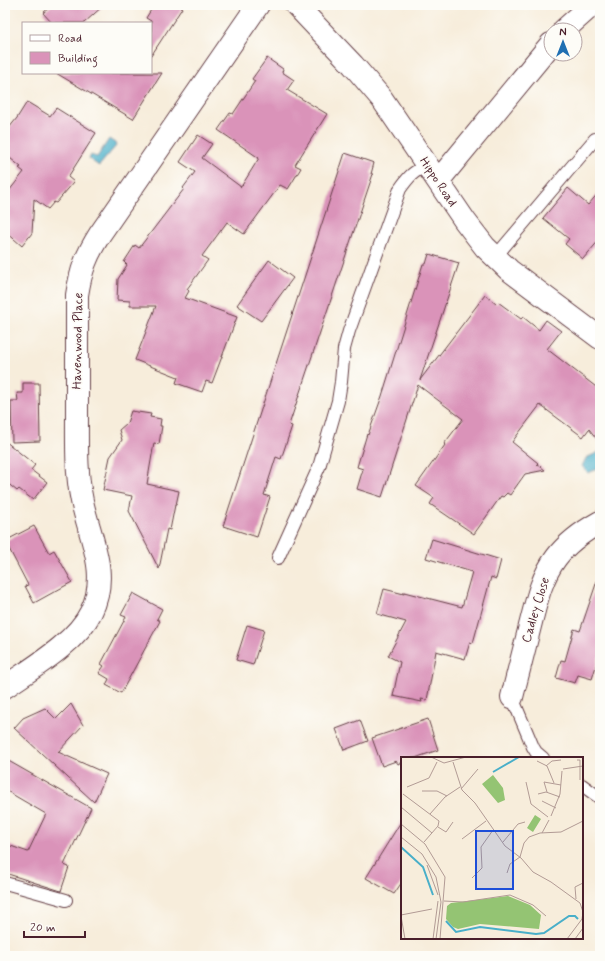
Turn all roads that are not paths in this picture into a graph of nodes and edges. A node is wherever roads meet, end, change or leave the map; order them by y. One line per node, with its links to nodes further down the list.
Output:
1 (258, 5): 12 (street, Havenwood Place)
2 (296, 5): 7 (street, Hippo Road)
3 (592, 5): 4 (street)
4 (573, 22)
5 (543, 53): 7 (street)
6 (595, 139): 8 (lane)
7 (433, 173): 8 (street, Hippo Road); 11 (lane)
8 (496, 256): 9 (street, Hippo Road)
9 (600, 338)
10 (600, 522): 13 (street, Cadley Close)
11 (278, 558)
12 (5, 687)
13 (512, 697): 14 (lane)
14 (541, 757)
15 (583, 785): 16 (lane)
16 (600, 798)
17 (5, 883): 18 (lane)
18 (66, 900)

